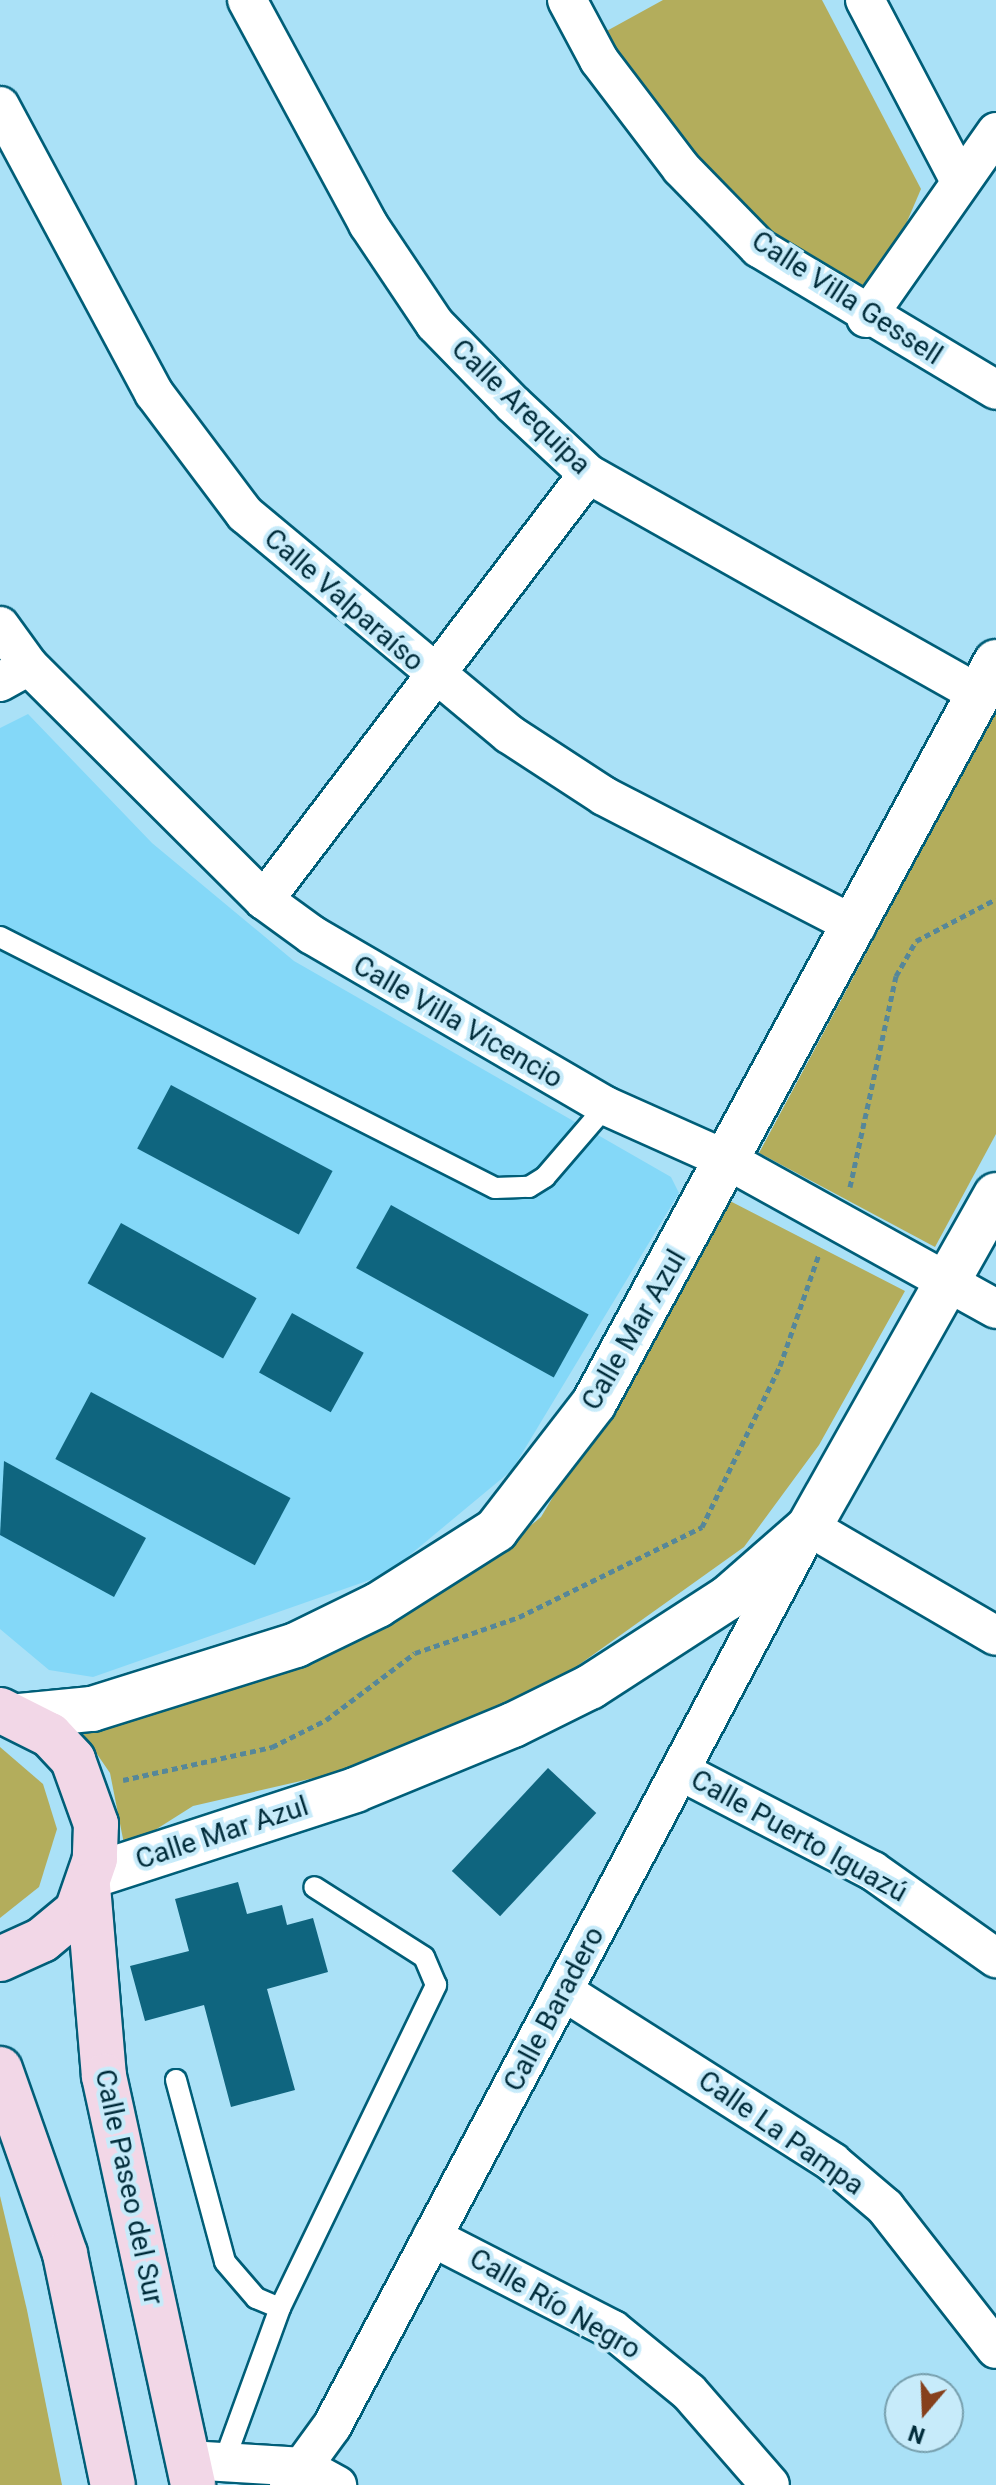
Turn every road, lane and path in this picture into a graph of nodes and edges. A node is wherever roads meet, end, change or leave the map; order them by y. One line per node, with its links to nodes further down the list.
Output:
1 (247, 0): 9 (street, Calle Arequipa)
2 (567, 0): 7 (street, Calle Villa Gessell)
3 (865, 0): 6 (street)
4 (0, 106): 13 (street, Calle Valparaíso)
5 (996, 132): 6 (street)
6 (959, 179): 7 (street)
7 (866, 318): 8 (street, Calle Villa Gessell)
8 (996, 390)
9 (588, 474): 12 (street, Calle Arequipa); 13 (street)
10 (0, 626): 11 (street, Calle Villa Vicencio)
11 (15, 674): 14 (street, Calle Villa Vicencio)
12 (987, 678): 15 (street, Calle Mar Azul)
13 (435, 679): 14 (street); 15 (street, Calle Valparaíso)
14 (264, 900): 17 (street, Calle Villa Vicencio)
15 (856, 926): 18 (street, Calle Mar Azul)
16 (0, 937): 17 (lane)
17 (606, 1106): 18 (street, Calle Villa Vicencio)
18 (731, 1162): 20 (street, Calle Villa Vicencio); 24 (street, Calle Mar Azul)
19 (996, 1195): 20 (street, Calle Mar Azul)
20 (953, 1283): 21 (street, Calle Villa Vicencio); 22 (street, Calle Mar Azul)
21 (996, 1309)
22 (809, 1527): 23 (street); 25 (street, Calle Baradero); 26 (street, Calle Mar Azul)
23 (996, 1636)
24 (7, 1710): 26 (main road, Calle Paseo del Sur)
25 (680, 1771): 28 (street, Calle Puerto Iguazú); 30 (street, Calle Baradero)
26 (90, 1881): 29 (main road); 36 (main road, Calle Paseo del Sur)
27 (314, 1887): 34 (lane)
28 (996, 1958)
29 (0, 1959)
30 (563, 1991): 33 (street, Calle Baradero); 35 (street, Calle La Pampa)
31 (0, 2069): 38 (main road)
32 (176, 2080): 34 (lane)
33 (432, 2237): 37 (street, Calle Baradero); 40 (street, Calle Río Negro)
34 (280, 2308): 36 (lane)
35 (996, 2349)
36 (202, 2468): 37 (street)
37 (297, 2476): 39 (street)
38 (113, 2485)
39 (337, 2485)
40 (770, 2485)

